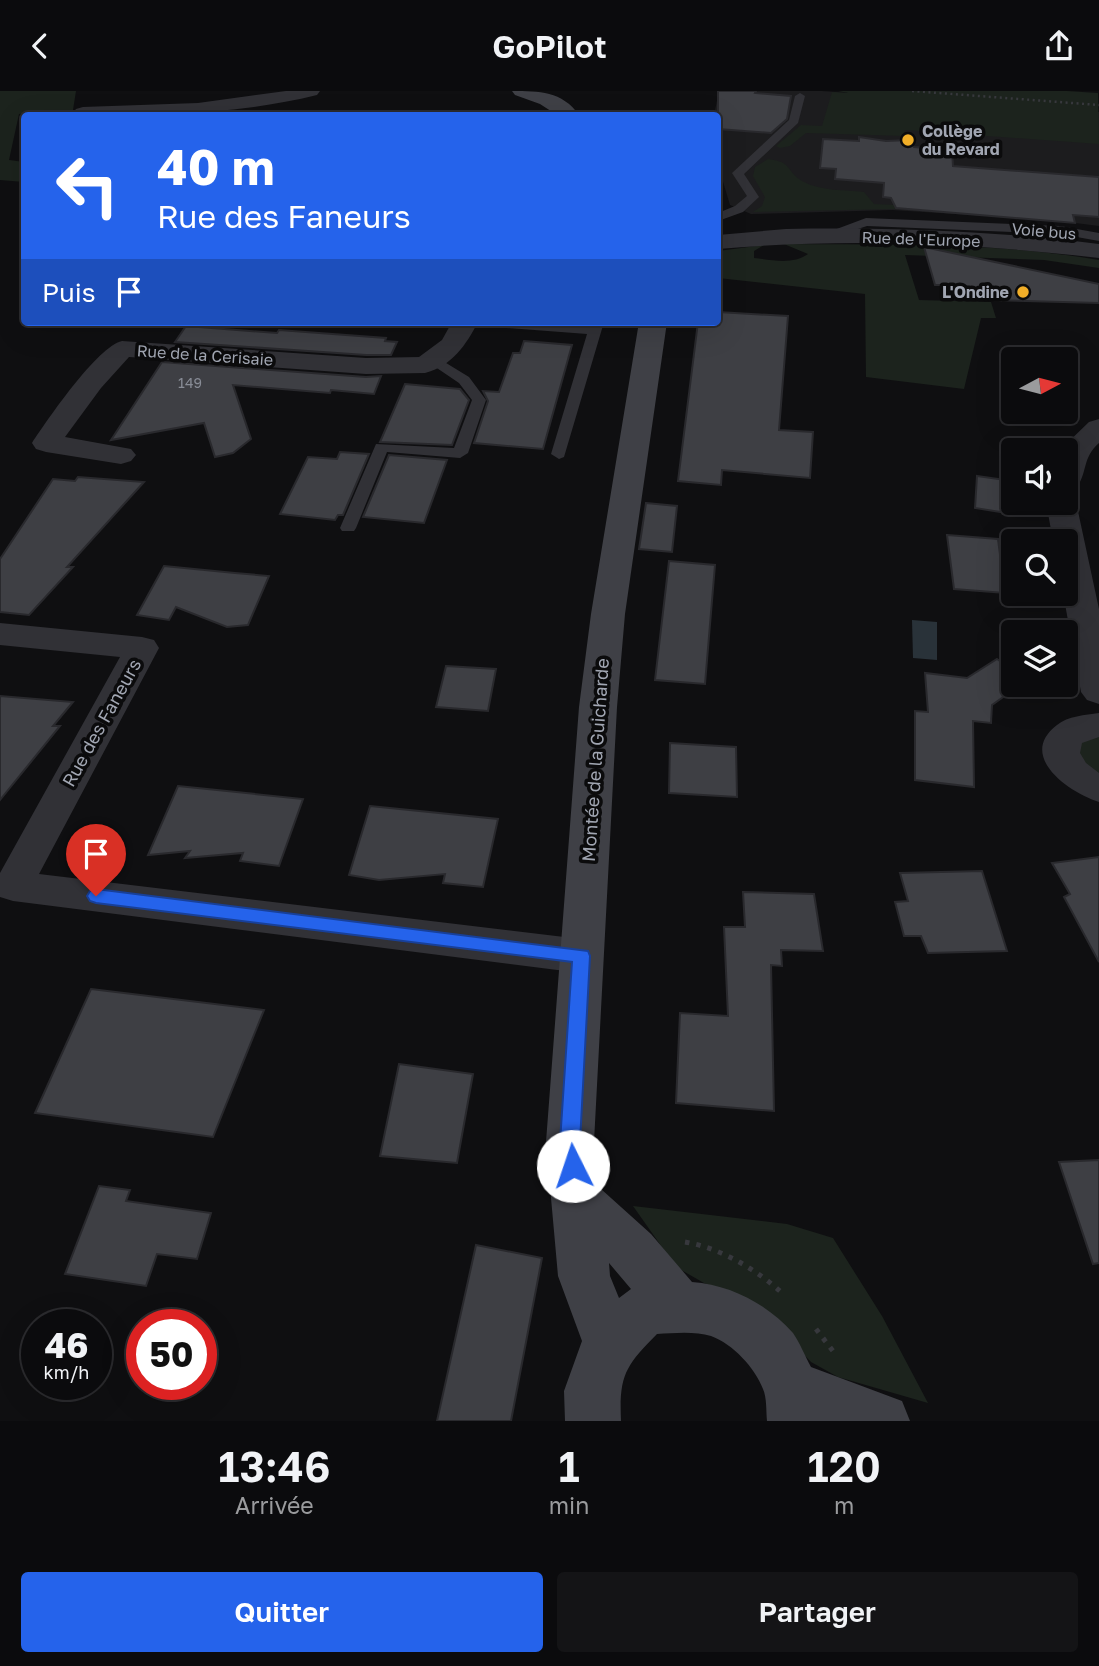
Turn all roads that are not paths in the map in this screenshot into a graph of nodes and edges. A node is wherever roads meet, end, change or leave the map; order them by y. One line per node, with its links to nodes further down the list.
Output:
1 (310, 91): 4 (street)
2 (522, 91): 5 (main road)
3 (800, 96): 6 (lane)
4 (121, 112)
5 (565, 112)
6 (721, 216)
7 (721, 236): 10 (street, Rue de l'Europe)
8 (824, 236): 9 (lane, Voie bus); 10 (street, Rue de l'Europe); 12 (street, Rue de l'Europe)
9 (1099, 237)
10 (742, 238): 11 (street, Rue de l'Europe)
11 (721, 242)
12 (1099, 251)
13 (463, 326): 16 (street)
14 (596, 326): 19 (lane)
15 (652, 326): 28 (main road, Montée de la Guicharde)
16 (433, 359): 20 (street, Rue de la Cerisaie); 22 (lane)
17 (1099, 428): 18 (street)
18 (1078, 446)
19 (559, 454)
20 (121, 455)
21 (1064, 515): 24 (street)
22 (348, 528)
23 (0, 634): 27 (street, Rue des Faneurs)
24 (1099, 692)
25 (1099, 725): 26 (street)
26 (1099, 788)
27 (7, 890): 28 (street, Rue des Faneurs)
28 (581, 956): 29 (main road, Montée de la Guicharde)
29 (578, 1200): 30 (main road); 31 (main road, Montée de la Guicharde)
30 (679, 1307): 31 (main road); 32 (main road)
31 (611, 1346): 33 (main road)
32 (794, 1405): 34 (main road)
33 (593, 1421)
34 (882, 1421)

